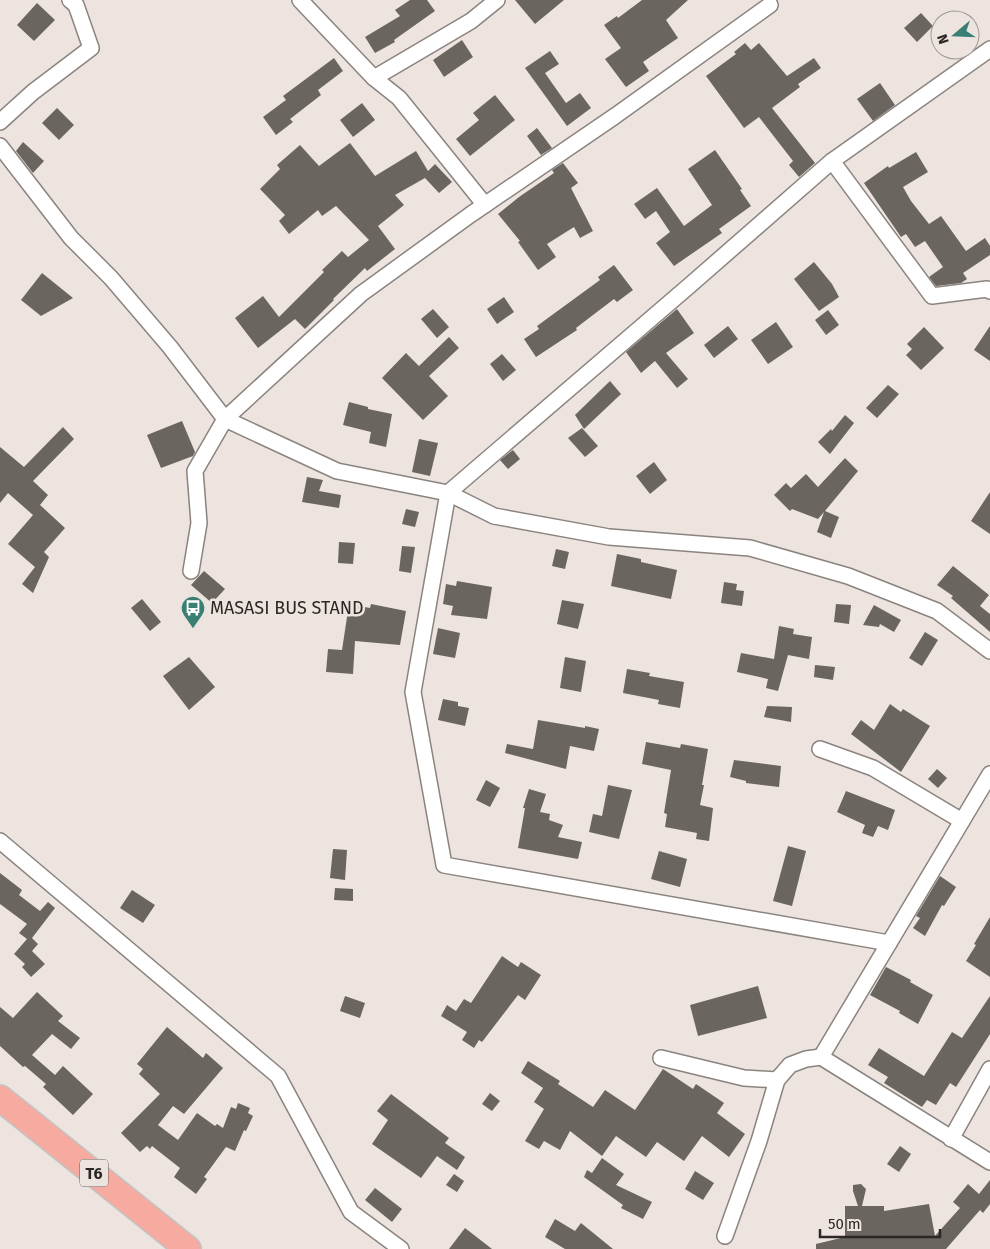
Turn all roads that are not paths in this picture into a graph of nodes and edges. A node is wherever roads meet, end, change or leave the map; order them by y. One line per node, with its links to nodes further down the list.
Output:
1 (70, 0): 7 (street)
2 (300, 0): 6 (street)
3 (497, 0): 6 (street)
4 (770, 5): 10 (street)
5 (990, 49): 9 (street)
6 (374, 78): 10 (street)
7 (0, 122)
8 (0, 146): 12 (street)
9 (832, 161): 11 (street); 13 (street)
10 (485, 205): 12 (street)
11 (990, 291)
12 (225, 419): 13 (street); 14 (street)
13 (448, 493): 15 (street); 20 (street)
14 (191, 571)
15 (990, 652)
16 (820, 749): 18 (street)
17 (990, 774): 18 (street)
18 (962, 821): 20 (street)
19 (0, 840): 30 (street)
20 (889, 943): 22 (street)
21 (660, 1058): 24 (street)
22 (821, 1058): 24 (street); 26 (street)
23 (990, 1069): 26 (street)
24 (777, 1080): 28 (street)
25 (0, 1098): 29 (highway, T6)
26 (951, 1139): 27 (street)
27 (990, 1162)
28 (725, 1236)
29 (188, 1249)
30 (402, 1249)

